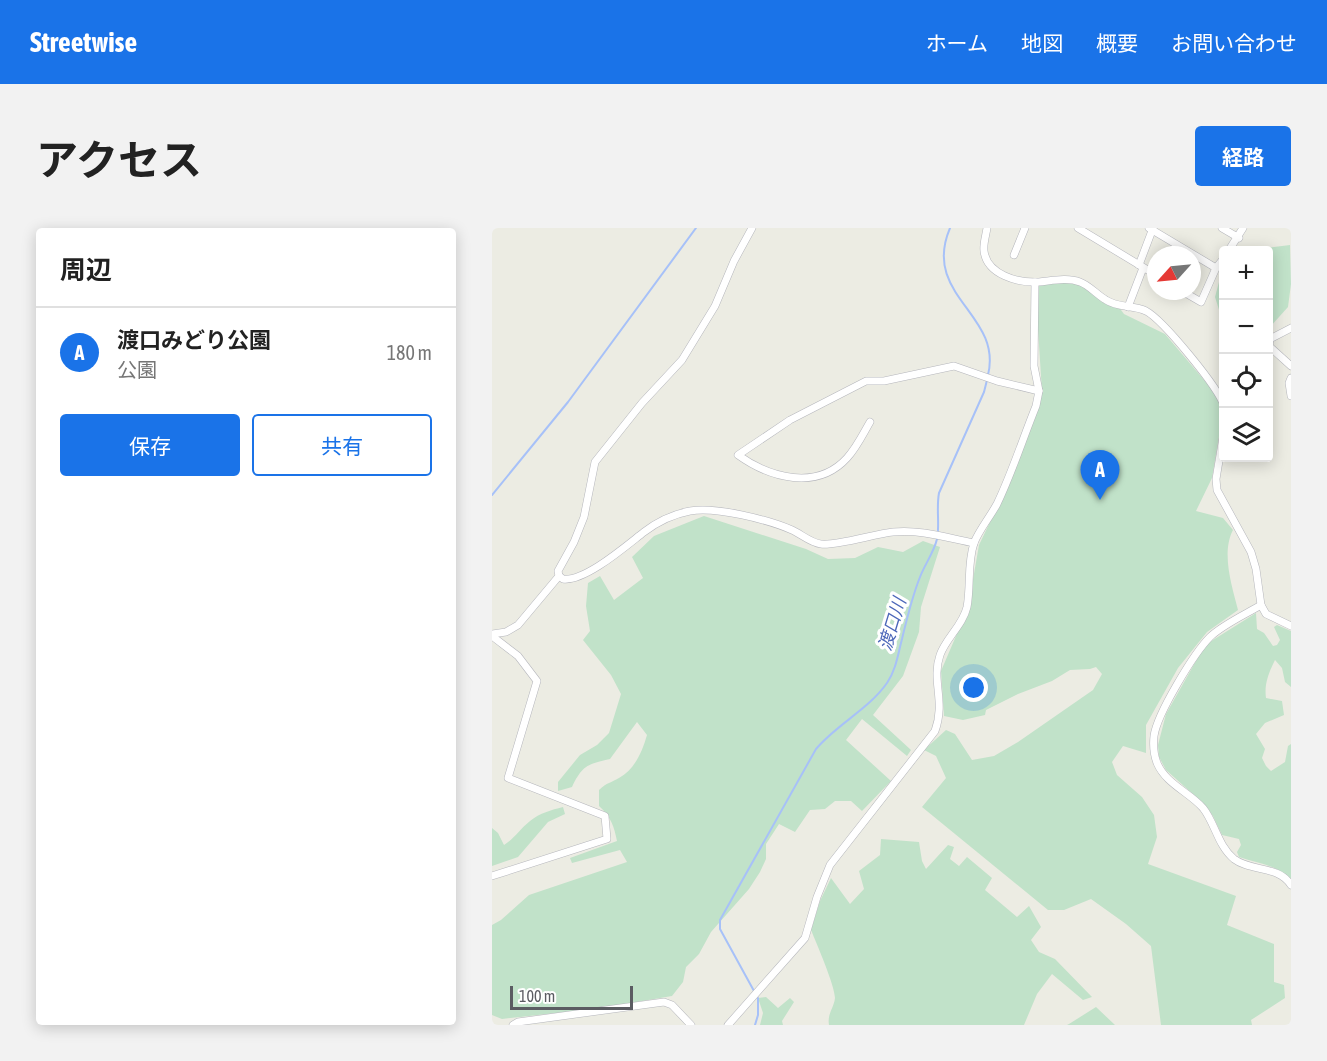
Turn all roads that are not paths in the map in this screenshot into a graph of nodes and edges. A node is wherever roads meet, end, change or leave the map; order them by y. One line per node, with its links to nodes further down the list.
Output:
1 (752, 228): 27 (street)
2 (987, 228): 15 (street)
3 (1025, 228): 10 (street)
4 (1078, 228): 12 (street)
5 (1222, 228): 8 (street)
6 (1243, 228): 8 (street)
7 (1151, 229): 12 (street); 13 (street)
8 (1239, 238): 9 (street)
9 (1232, 246)
10 (1014, 255)
11 (1219, 264): 13 (street)
12 (1141, 266): 14 (street); 17 (street)
13 (1216, 268): 16 (street)
14 (1147, 270)
15 (1035, 282): 17 (street); 21 (street)
16 (1198, 300)
17 (1128, 307): 23 (street)
18 (1291, 328): 19 (street)
19 (1291, 366)
20 (1291, 378): 22 (street)
21 (1039, 391): 24 (street); 26 (street)
22 (1291, 396)
23 (1219, 397)
24 (870, 422)
25 (1219, 461): 28 (street)
26 (974, 543): 27 (street); 35 (street)
27 (560, 576): 30 (street)
28 (1261, 605): 29 (street); 32 (street)
29 (1291, 626)
30 (492, 635): 31 (street)
31 (492, 876)
32 (1291, 885)
33 (513, 1025): 34 (street)
34 (691, 1025)
35 (728, 1025)

